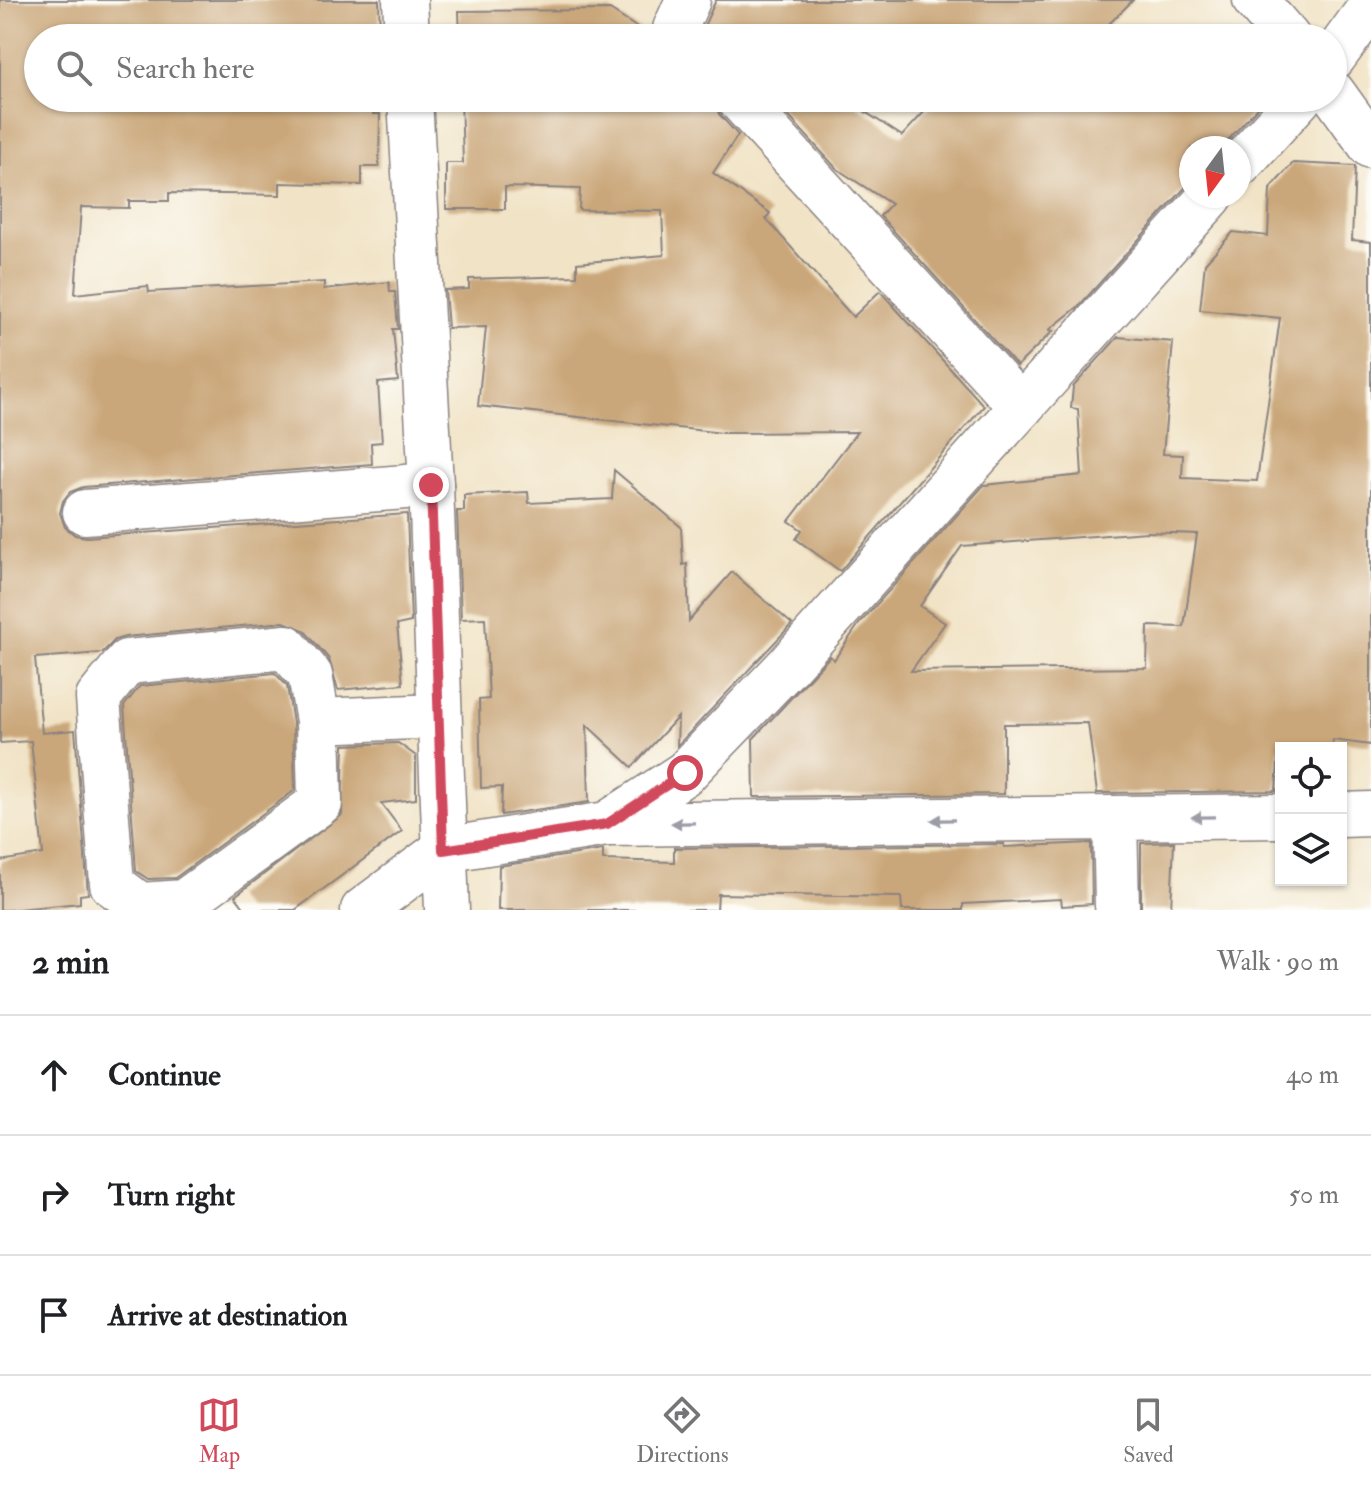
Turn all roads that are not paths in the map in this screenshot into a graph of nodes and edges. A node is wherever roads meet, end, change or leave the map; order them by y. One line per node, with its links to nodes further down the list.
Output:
1 (405, 0): 5 (street)
2 (688, 0): 6 (street)
3 (1255, 0): 7 (street)
4 (1371, 6): 8 (street)
5 (406, 24)
6 (677, 24)
7 (1276, 24)
8 (1347, 39)
9 (411, 112): 17 (street)
10 (751, 112): 16 (street)
11 (1287, 112): 14 (street)
12 (1347, 112): 13 (street)
13 (1371, 146)
14 (1251, 152)
15 (1200, 208): 16 (street)
16 (1021, 407): 25 (street)
17 (431, 485): 18 (street); 19 (street)
18 (85, 512)
19 (438, 716): 20 (street); 26 (street)
20 (318, 721): 20 (street)
21 (1371, 814): 22 (street)
22 (1347, 815)
23 (1275, 816): 24 (street, one-way to 24)
24 (1115, 818): 25 (street, one-way to 25); 27 (street)
25 (607, 824): 26 (street)
26 (443, 850): 28 (street); 29 (street)
27 (1117, 906)
28 (363, 910)
29 (447, 910)

